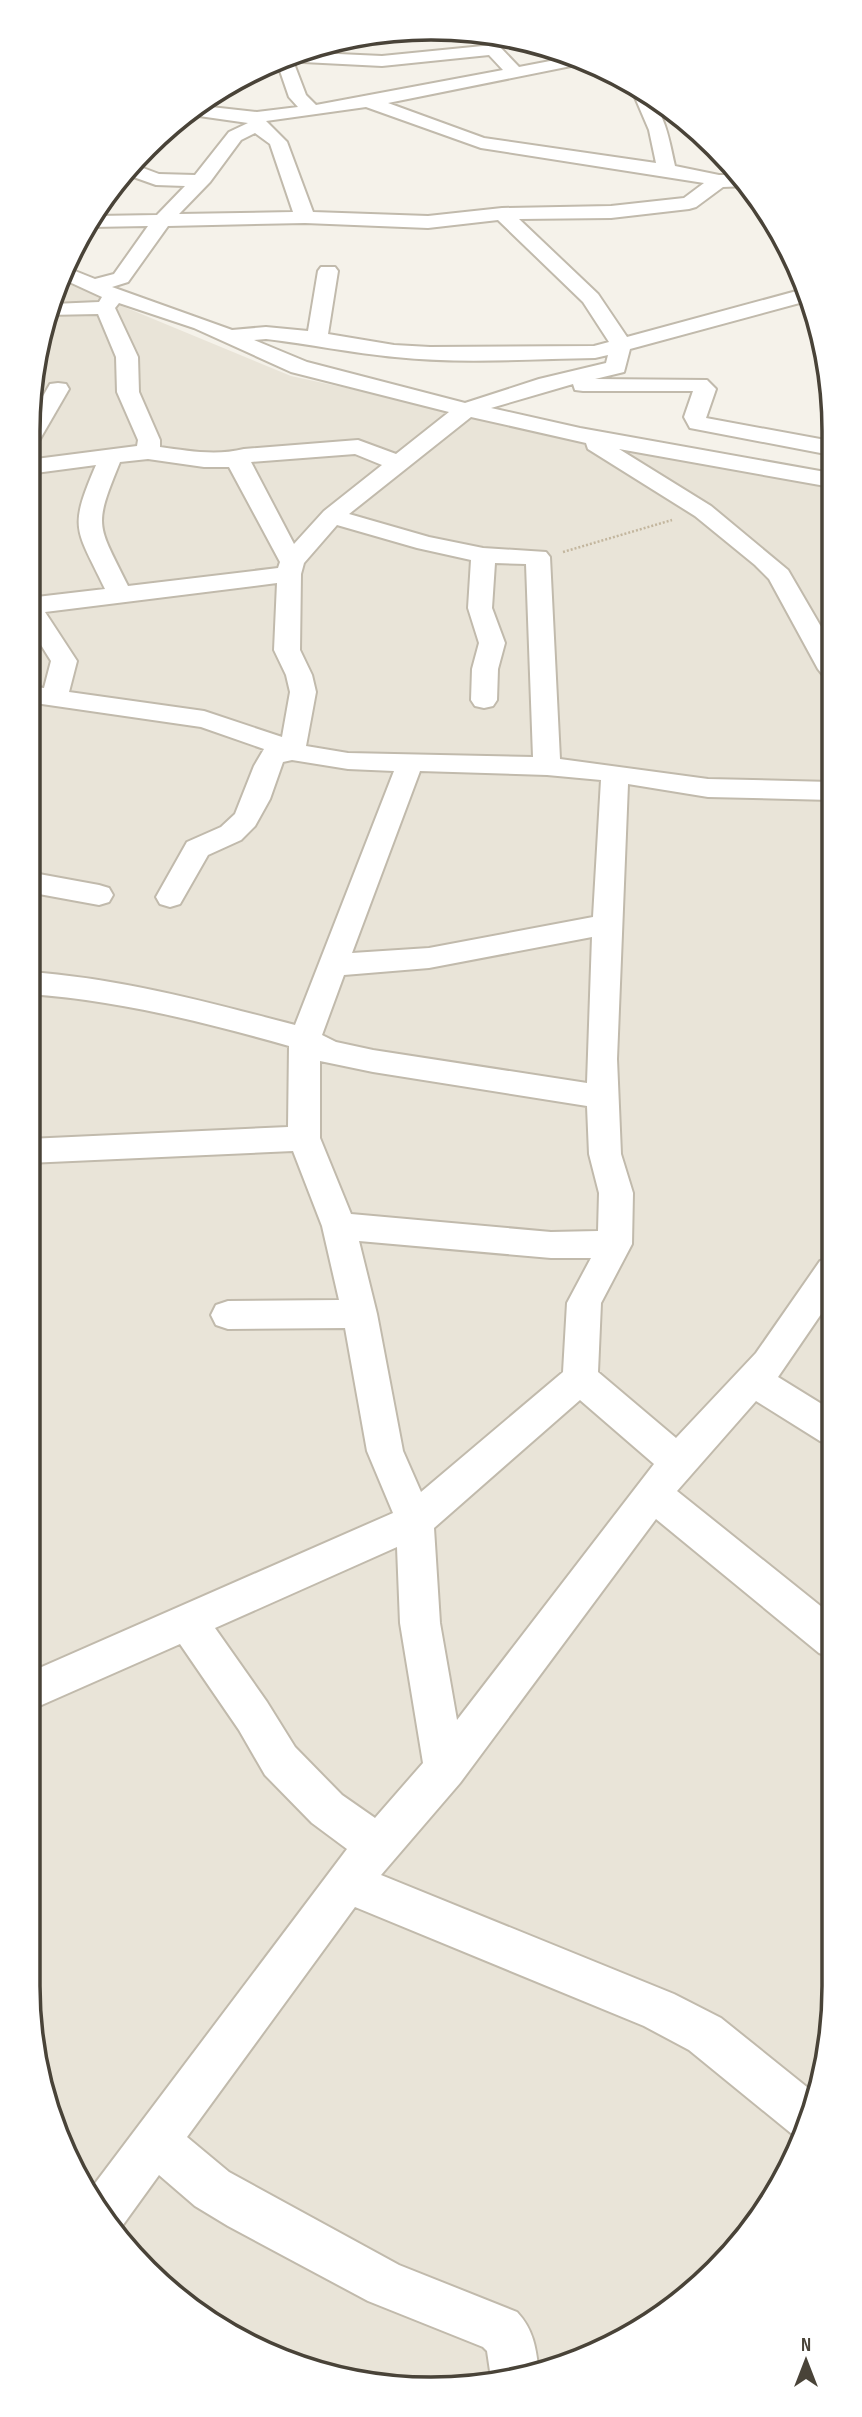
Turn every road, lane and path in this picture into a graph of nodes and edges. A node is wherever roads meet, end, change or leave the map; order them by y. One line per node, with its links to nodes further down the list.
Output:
1 (317, 58): 4 (street)
2 (563, 63): 4 (street)
3 (288, 68): 8 (street)
4 (515, 72): 5 (street)
5 (369, 102): 8 (street); 12 (street)
6 (217, 104): 10 (street)
7 (648, 106): 12 (street)
8 (311, 110): 11 (street)
9 (206, 111): 10 (street)
10 (217, 112): 11 (street)
11 (257, 122): 15 (street); 18 (street)
12 (667, 170): 14 (street)
13 (138, 172): 15 (street)
14 (730, 179)
15 (200, 181): 19 (street)
16 (732, 182): 17 (street)
17 (502, 214): 18 (street); 28 (street)
18 (305, 217): 19 (street)
19 (162, 221): 20 (street); 23 (street)
20 (101, 222)
21 (328, 271): 27 (street)
22 (72, 277): 23 (street)
23 (104, 296): 25 (street); 26 (street); 35 (street)
24 (798, 297): 28 (street)
25 (60, 307)
26 (225, 335): 27 (street); 31 (street)
27 (317, 338): 28 (street)
28 (621, 344): 29 (street)
29 (547, 384): 31 (street); 34 (street)
30 (58, 390): 32 (street)
31 (467, 409): 33 (street); 38 (street)
32 (40, 420)
33 (580, 435): 40 (street); 41 (street)
34 (822, 446)
35 (148, 452): 36 (street); 37 (street)
36 (111, 456): 39 (street); 46 (street)
37 (240, 460): 38 (street); 45 (street)
38 (397, 463): 42 (street)
39 (40, 465)
40 (822, 478)
41 (703, 511): 44 (path); 49 (street)
42 (332, 516): 43 (street); 45 (street)
43 (483, 555): 44 (street); 52 (street)
44 (538, 557): 55 (street)
45 (291, 568): 46 (street); 53 (street)
46 (119, 594): 47 (street)
47 (40, 605)
48 (40, 623): 50 (street)
49 (822, 651)
50 (40, 693)
51 (40, 697): 53 (street)
52 (484, 700)
53 (292, 752): 54 (street); 60 (street)
54 (410, 764): 55 (street); 62 (street)
55 (547, 766): 56 (street)
56 (615, 773): 57 (street); 61 (street)
57 (822, 791)
58 (40, 884): 59 (street)
59 (99, 895)
60 (170, 897)
61 (608, 924): 62 (street); 65 (street)
62 (333, 965): 64 (street)
63 (40, 984): 64 (street)
64 (304, 1039): 65 (street); 66 (street)
65 (603, 1097): 69 (street)
66 (304, 1138): 67 (street); 68 (street)
67 (40, 1150)
68 (339, 1226): 69 (street); 71 (street)
69 (615, 1244): 73 (street)
70 (822, 1286): 74 (street)
71 (360, 1314): 72 (street); 78 (street)
72 (228, 1315)
73 (580, 1378): 76 (street); 78 (street)
74 (753, 1380): 75 (street); 76 (street)
75 (822, 1423)
76 (677, 1462): 77 (street)
77 (653, 1493): 80 (street); 82 (street)
78 (415, 1521): 79 (street); 82 (street)
79 (188, 1623): 81 (street); 83 (street)
80 (822, 1631)
81 (40, 1687)
82 (445, 1769): 83 (street)
83 (378, 1846): 84 (street)
84 (348, 1881): 85 (street); 86 (street)
85 (801, 2112)
86 (156, 2141): 87 (street); 88 (street)
87 (108, 2206)
88 (514, 2367)

